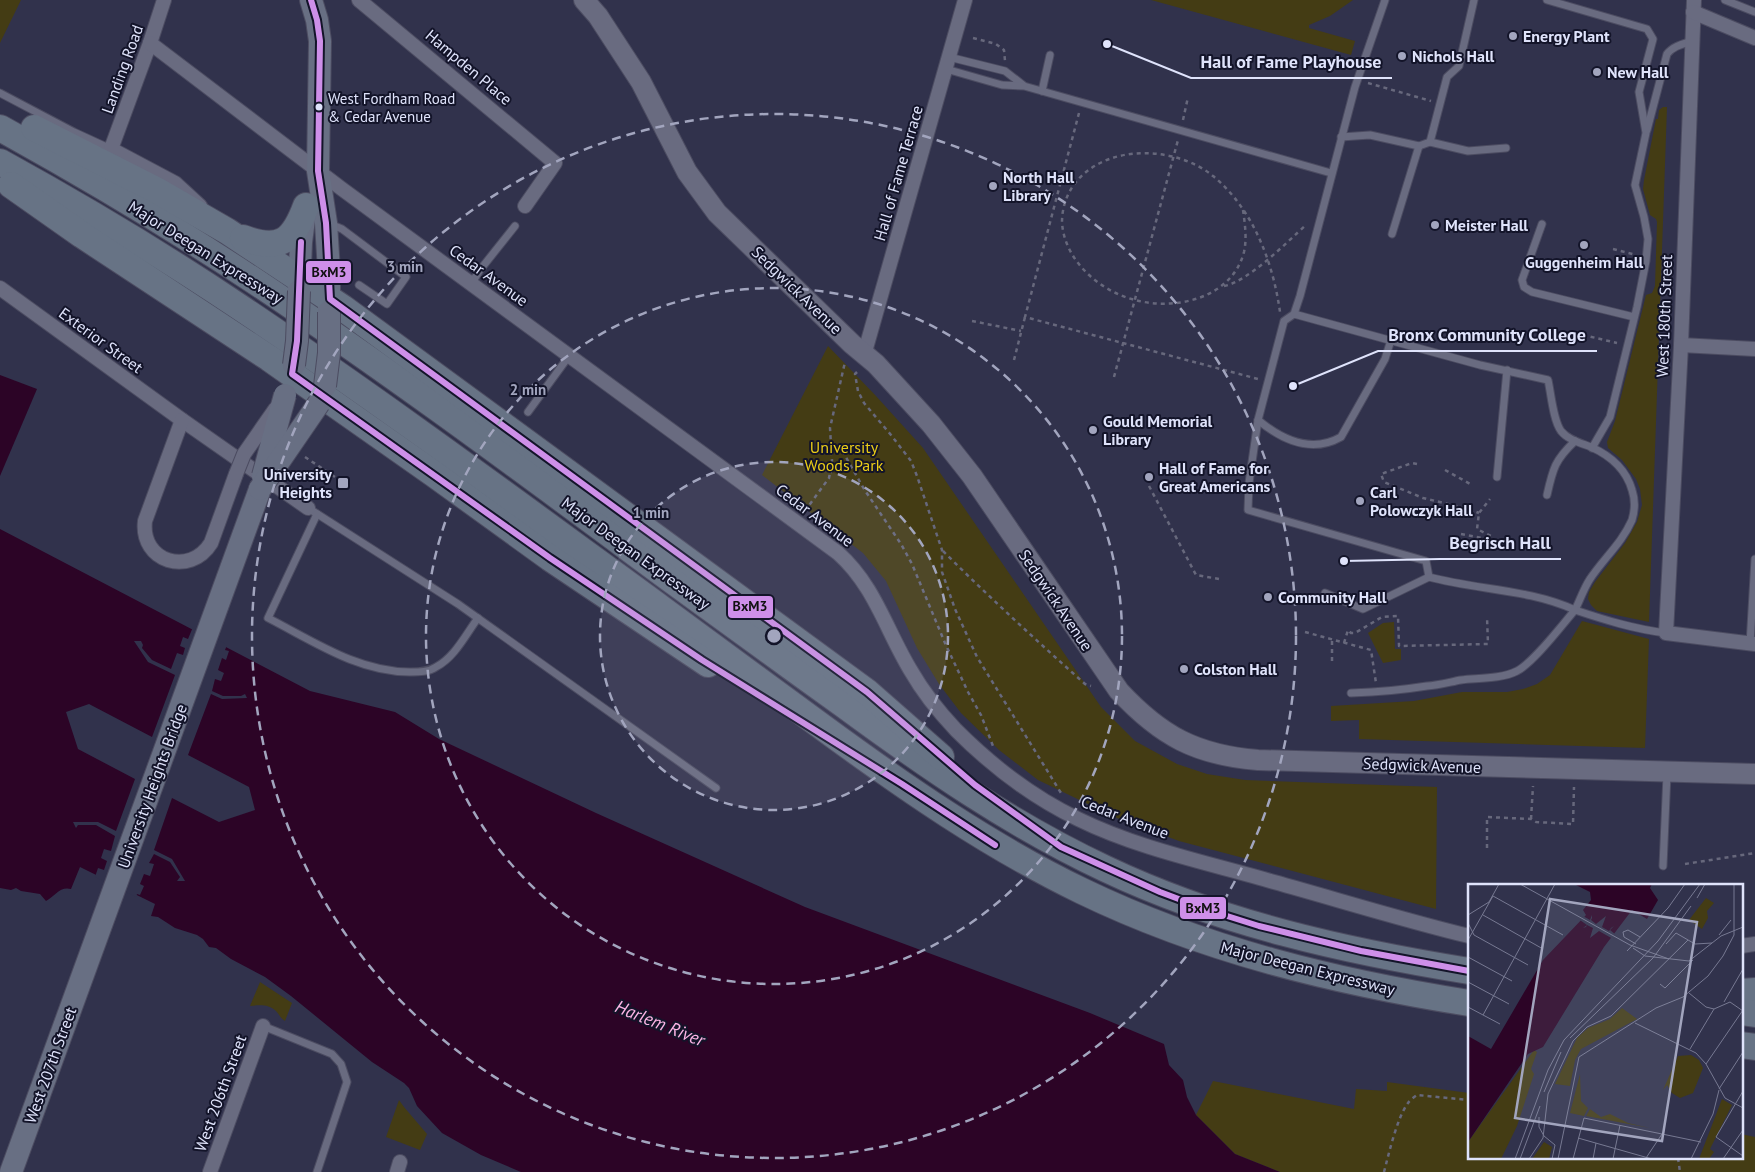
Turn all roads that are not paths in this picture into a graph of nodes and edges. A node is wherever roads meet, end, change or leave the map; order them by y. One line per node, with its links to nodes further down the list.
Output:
1 (164, 0): 14 (street, Landing Road)
2 (310, 0): 29 (main road)
3 (359, 0): 33 (street, Hampden Place)
4 (584, 0): 50 (main road, Sedgwick Avenue)
5 (965, 0): 16 (street, Hall of Fame Terrace)
6 (1385, 0): 23 (lane)
7 (1474, 0): 24 (lane)
8 (1547, 0): 22 (lane)
9 (1725, 0): 11 (lane)
10 (1694, 6): 12 (street); 13 (street, West 180th Street)
11 (1755, 12)
12 (1755, 38)
13 (1692, 41): 22 (lane); 47 (street, West 180th Street)
14 (150, 43): 27 (street, Landing Road); 29 (street, Cedar Avenue)
15 (1050, 55): 18 (lane)
16 (948, 63): 17 (lane); 17 (lane); 50 (street, Hall of Fame Terrace)
17 (1024, 86): 18 (lane)
18 (1042, 91): 30 (lane)
19 (0, 93): 27 (lane)
20 (0, 113): 37 (highway)
21 (0, 128): 76 (highway, Major Deegan Expressway)
22 (1646, 133): 45 (lane)
23 (1341, 137): 25 (lane); 30 (lane)
24 (1430, 142): 25 (lane); 26 (lane)
25 (1418, 146): 38 (lane)
26 (1506, 148)
27 (111, 149): 37 (street, Major Deegan Expressway)
28 (0, 162): 74 (highway, Major Deegan Expressway)
29 (318, 171): 32 (main road); 34 (main road); 39 (street, Cedar Avenue)
30 (1331, 173): 44 (lane)
31 (0, 178): 52 (highway)
32 (306, 206): 37 (highway); 40 (main road)
33 (525, 206)
34 (326, 223): 41 (lane); 43 (main road)
35 (1542, 224): 45 (lane)
36 (515, 226): 39 (lane)
37 (227, 232): 40 (highway)
38 (1392, 234)
39 (471, 284): 49 (street, Cedar Avenue)
40 (300, 285): 43 (highway); 52 (main road, bridge)
41 (359, 285)
42 (0, 288): 55 (street, Exterior Street)
43 (330, 305): 53 (main road, bridge); 76 (highway)
44 (1294, 314): 46 (lane); 56 (lane)
45 (1634, 317): 58 (lane)
46 (1392, 340): 51 (lane); 56 (lane)
47 (1681, 345): 48 (street); 69 (street, West 180th Street)
48 (1755, 348)
49 (569, 356): 54 (lane); 78 (street, Cedar Avenue)
50 (861, 363): 72 (main road, Sedgwick Avenue)
51 (1507, 370): 57 (lane); 59 (lane)
52 (290, 379): 53 (highway); 60 (main road, bridge); 62 (street, bridge)
53 (322, 394): 60 (main road, bridge); 74 (highway)
54 (528, 412)
55 (182, 420): 62 (street); 63 (street, Exterior Street)
56 (1258, 420): 65 (lane)
57 (1575, 441): 58 (lane); 61 (lane)
58 (1592, 448): 67 (lane)
59 (1497, 476)
60 (260, 489): 62 (street); 81 (main road, University Heights Bridge)
61 (1547, 495)
62 (228, 496)
63 (312, 510): 68 (lane); 68 (lane)
64 (1755, 558): 70 (lane)
65 (1429, 577): 66 (lane); 67 (lane)
66 (1325, 593)
67 (1575, 610): 69 (lane); 71 (lane)
68 (478, 618): 75 (lane)
69 (1666, 633): 70 (street)
70 (1753, 644)
71 (1351, 693)
72 (1667, 772): 73 (main road, Sedgwick Avenue); 77 (lane)
73 (1755, 774)
74 (902, 784): 85 (highway, Major Deegan Expressway)
75 (716, 788)
76 (1062, 847): 82 (highway, Major Deegan Expressway)
77 (1663, 866)
78 (1468, 936)
79 (1755, 944): 80 (street)
80 (1742, 946)
81 (89, 958): 92 (main road, West 207th Street)
82 (1468, 971)
83 (1755, 991): 84 (highway)
84 (1742, 992)
85 (1468, 1003)
86 (1742, 1012): 87 (highway)
87 (1755, 1014)
88 (263, 1026): 91 (street, West 206th Street); 93 (lane)
89 (1742, 1045): 90 (highway)
90 (1755, 1048)
91 (213, 1171)
92 (11, 1172)
93 (317, 1172)

